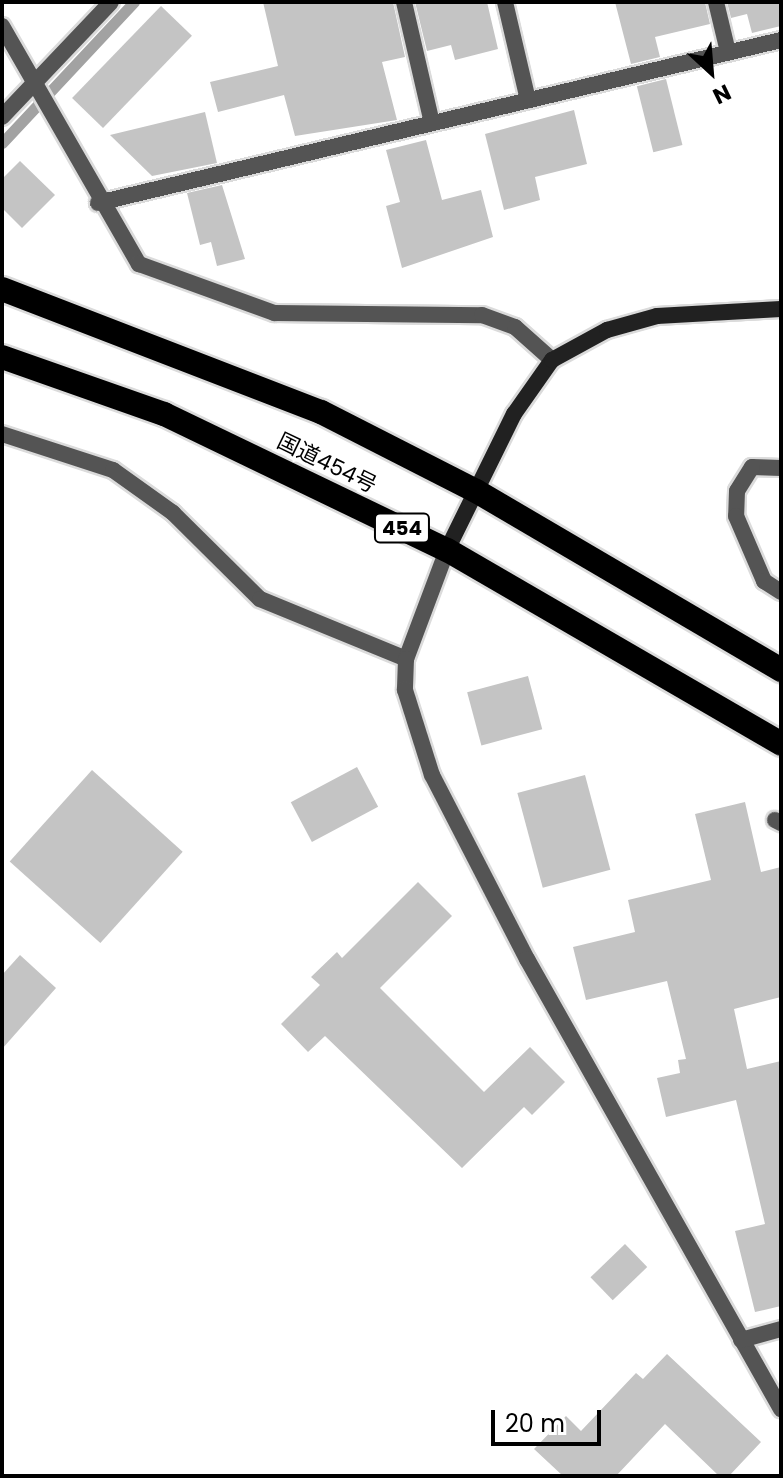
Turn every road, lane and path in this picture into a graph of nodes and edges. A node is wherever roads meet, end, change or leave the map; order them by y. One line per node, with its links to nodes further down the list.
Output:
1 (111, 2): 8 (street)
2 (404, 2): 11 (street)
3 (505, 2): 9 (street)
4 (716, 2): 7 (street)
5 (2, 26): 8 (street)
6 (781, 40): 7 (street)
7 (728, 52): 9 (street)
8 (34, 83): 10 (street); 12 (street)
9 (528, 100): 11 (street)
10 (2, 117)
11 (432, 123): 12 (street)
12 (98, 203): 16 (street)
13 (2, 289): 19 (highway, 国道454号)
14 (781, 309): 16 (street)
15 (2, 357): 20 (highway, 国道454号 / 454)
16 (552, 360): 19 (street)
17 (2, 434): 22 (street)
18 (781, 468): 21 (street)
19 (476, 491): 20 (street); 23 (highway, 国道454号)
20 (447, 550): 22 (street); 24 (highway, 国道454号 / 454)
21 (781, 592)
22 (406, 659): 26 (street)
23 (781, 670)
24 (781, 744)
25 (781, 1329): 26 (street)
26 (741, 1340): 27 (street)
27 (781, 1409)

